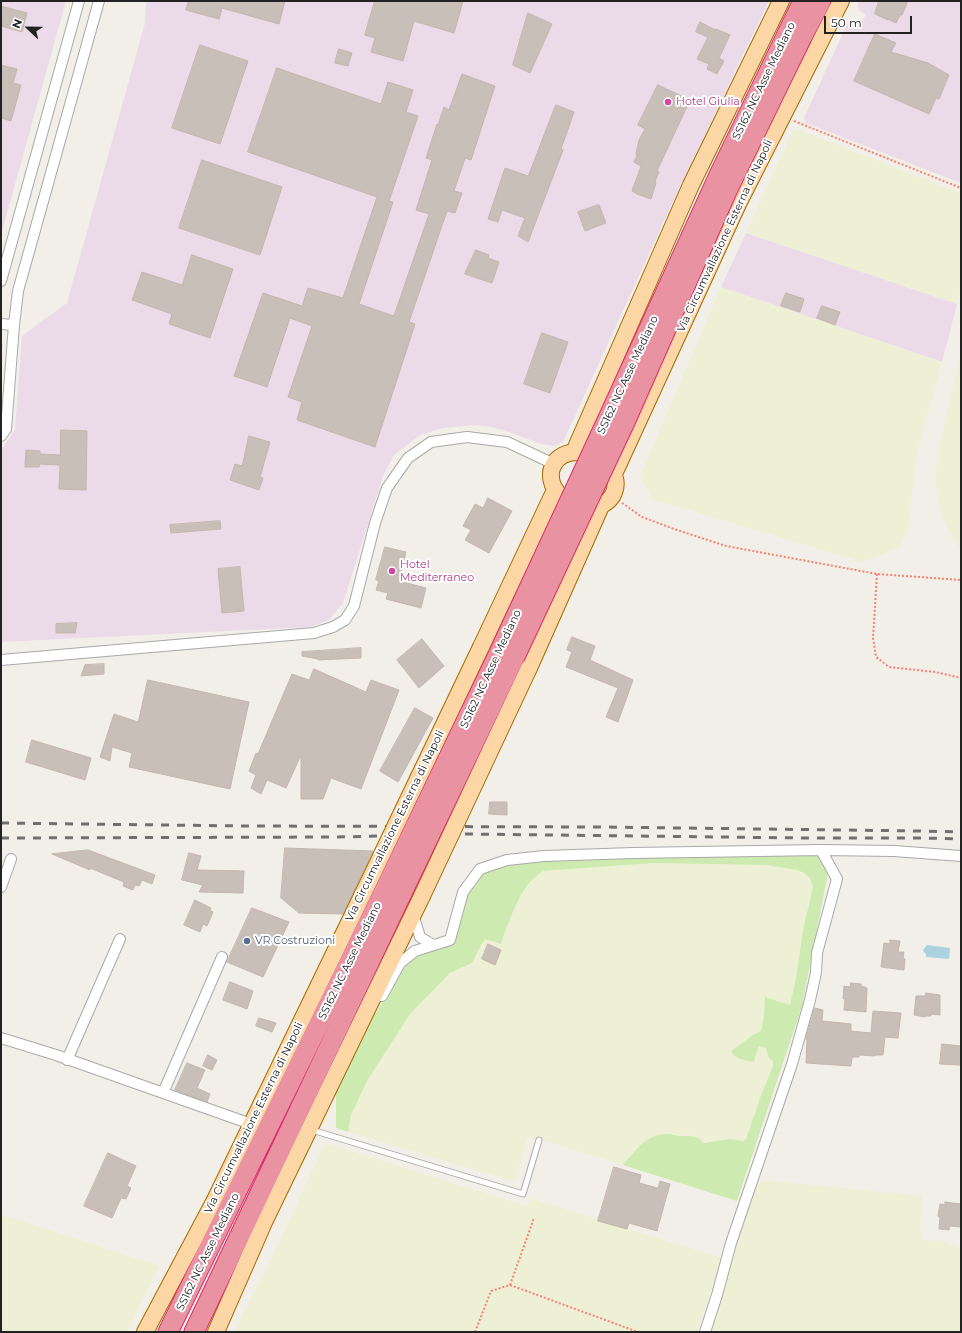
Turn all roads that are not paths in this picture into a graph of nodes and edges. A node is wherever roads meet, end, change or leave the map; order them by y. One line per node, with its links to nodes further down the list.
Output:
1 (79, 1): 8 (street)
2 (99, 1): 10 (street)
3 (781, 1): 12 (main road)
4 (804, 1): 7 (highway, SS162 NC Asse Mediano)
5 (821, 1): 7 (highway, SS162 NC Asse Mediano)
6 (841, 1): 19 (main road, Via Circumvallazione Esterna di Napoli, bridge)
7 (795, 34): 17 (highway, SS162 NC Asse Mediano, bridge)
8 (1, 281)
9 (1, 324): 10 (street)
10 (14, 325): 11 (street)
11 (1, 436)
12 (554, 464): 13 (street); 17 (main road, Via Circumvallazione Esterna di Napoli, bridge)
13 (1, 660)
14 (821, 850): 15 (street); 21 (street); 34 (street)
15 (961, 856)
16 (10, 859): 18 (street)
17 (389, 879): 27 (main road, Via Circumvallazione Esterna di Napoli); 31 (highway, SS162 NC Asse Mediano); 32 (highway, SS162 NC Asse Mediano)
18 (1, 887)
19 (413, 914): 21 (street); 23 (main road, Via Circumvallazione Esterna di Napoli)
20 (120, 939): 25 (street)
21 (433, 945): 23 (street)
22 (222, 957): 26 (street)
23 (365, 1014): 28 (main road, Via Circumvallazione Esterna di Napoli)
24 (1, 1038): 25 (street)
25 (67, 1060): 26 (street)
26 (163, 1093): 27 (street)
27 (251, 1124): 30 (main road, Via Circumvallazione Esterna di Napoli)
28 (309, 1129): 29 (lane); 33 (main road, Via Circumvallazione Esterna di Napoli)
29 (539, 1140)
30 (145, 1332)
31 (168, 1332)
32 (194, 1332)
33 (216, 1332)
34 (705, 1332)

